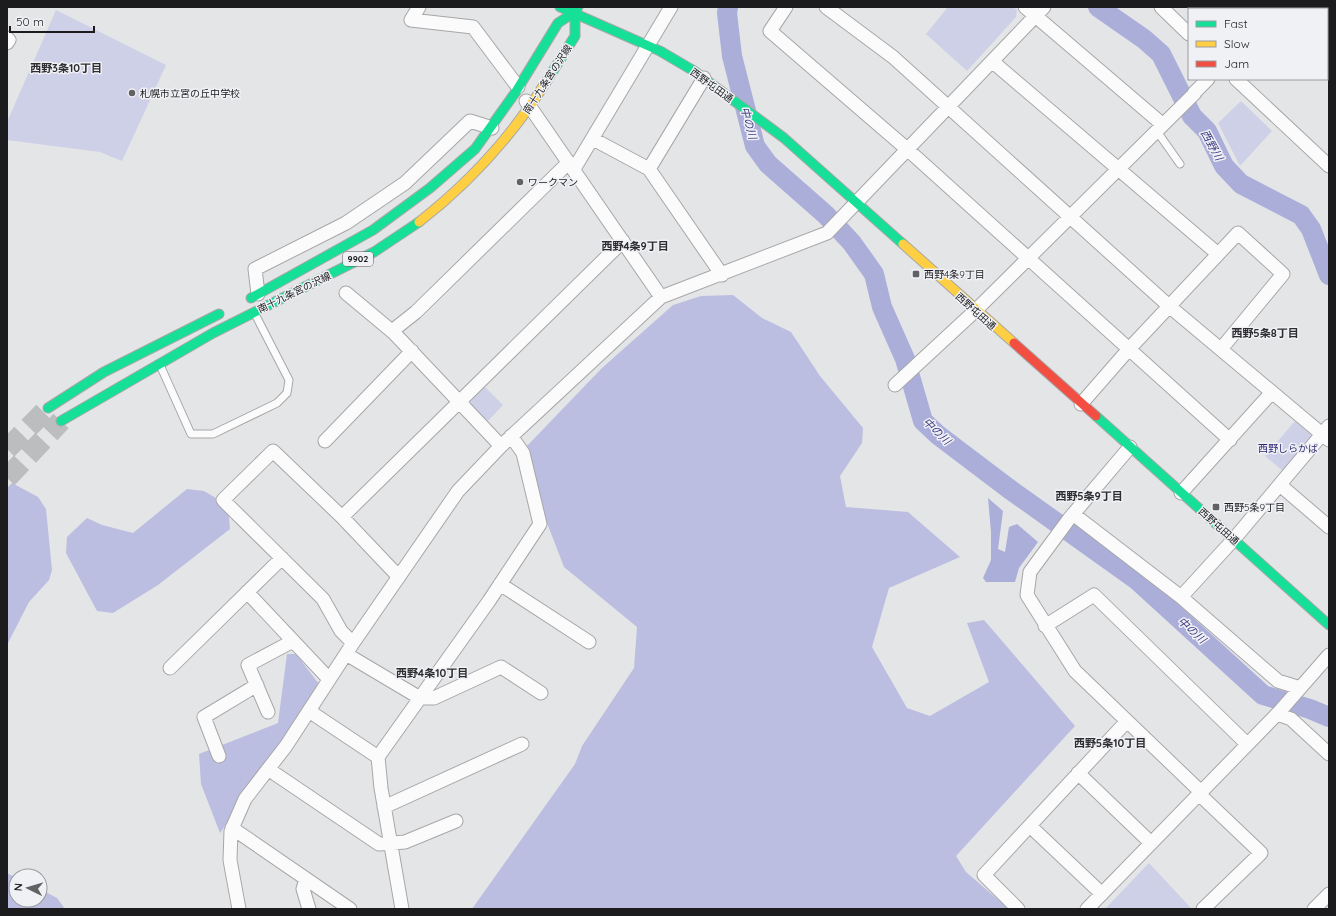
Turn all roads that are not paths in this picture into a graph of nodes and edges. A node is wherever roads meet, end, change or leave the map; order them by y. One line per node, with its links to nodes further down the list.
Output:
1 (419, 7): 17 (street)
2 (560, 7): 7 (main road, 西野屯田通)
3 (672, 7): 12 (street)
4 (786, 7): 23 (street)
5 (826, 7): 19 (street)
6 (1161, 7): 9 (street)
7 (576, 10): 12 (main road, 西野屯田通); 17 (main road, 南十九条宮の沢線 / 9902); 18 (main road, 南十九条宮の沢線 / 9902)
8 (1035, 10): 13 (street); 20 (street)
9 (1188, 33)
10 (7, 38): 11 (street)
11 (7, 43)
12 (649, 46): 14 (main road, 西野屯田通); 22 (street)
13 (992, 62): 19 (street); 27 (street)
14 (704, 78): 28 (street); 29 (main road, 西野屯田通)
15 (1207, 80): 20 (street)
16 (1237, 80): 26 (street)
17 (517, 89): 18 (street); 21 (main road, 南十九条宮の沢線 / 9902)
18 (530, 105): 25 (street); 42 (main road, 南十九条宮の沢線 / 9902)
19 (948, 107): 23 (street); 30 (street)
20 (1159, 127): 24 (lane); 27 (street)
21 (492, 128): 36 (main road, 南十九条宮の沢線 / 9902); 36 (street)
22 (593, 139): 25 (street); 28 (street)
23 (907, 149): 29 (street); 33 (street)
24 (1180, 164)
25 (572, 166): 31 (street); 43 (street)
26 (1329, 166)
27 (1118, 167): 30 (street); 32 (street)
28 (649, 168): 34 (street)
29 (856, 203): 34 (street); 41 (main road, 西野屯田通)
30 (1070, 216): 33 (street); 39 (street)
31 (623, 241): 37 (street); 50 (street)
32 (1218, 254): 39 (street); 45 (street)
33 (1027, 259): 41 (street); 44 (street)
34 (722, 275): 37 (street)
35 (346, 293): 43 (street)
36 (258, 294): 38 (main road, 南十九条宮の沢線 / 9902)
37 (661, 298): 55 (street)
38 (244, 302)
39 (1169, 306): 44 (street); 45 (street)
40 (229, 309): 52 (main road)
41 (976, 311): 48 (street); 51 (main road, 西野屯田通)
42 (254, 312): 47 (main road, 南十九条宮の沢線 / 9902); 47 (lane)
43 (392, 330): 46 (street)
44 (1129, 349): 51 (street); 56 (street)
45 (1221, 349): 49 (street)
46 (412, 351): 50 (street); 57 (street)
47 (159, 362): 53 (main road, 南十九条宮の沢線 / 9902)
48 (895, 385)
49 (1272, 392): 54 (street); 56 (street)
50 (459, 402): 58 (street); 63 (street)
51 (1081, 404): 59 (main road, 西野屯田通)
52 (48, 408)
53 (60, 421)
54 (1327, 433): 60 (street)
55 (511, 436): 58 (street); 68 (street)
56 (1230, 440): 61 (street)
57 (325, 441)
58 (501, 446): 67 (street)
59 (1130, 448): 61 (main road, 西野屯田通); 62 (street)
60 (1280, 485): 64 (street); 65 (street)
61 (1181, 493): 65 (main road, 西野屯田通)
62 (1071, 516): 70 (street); 72 (street)
63 (342, 517): 66 (street); 67 (street)
64 (1329, 527)
65 (1234, 539): 70 (street); 71 (main road, 西野屯田通)
66 (282, 558): 69 (street); 75 (street)
67 (399, 577): 75 (street)
68 (500, 584): 74 (street); 82 (street)
69 (247, 592): 73 (street); 77 (street)
70 (1181, 597): 80 (street)
71 (1329, 625)
72 (1045, 626): 86 (street); 88 (street)
73 (293, 641): 78 (street); 79 (street)
74 (589, 642)
75 (350, 648): 78 (street); 82 (street)
76 (1329, 655): 80 (street)
77 (170, 668)
78 (329, 679): 83 (street)
79 (257, 685): 84 (street); 90 (street)
80 (1299, 689): 85 (street)
81 (541, 693): 82 (street)
82 (420, 698): 91 (street)
83 (309, 711): 91 (street); 92 (street)
84 (268, 712)
85 (1278, 712): 88 (street); 89 (street)
86 (1127, 721): 93 (street); 94 (street)
87 (522, 744): 95 (street)
88 (1247, 744): 94 (street)
89 (1329, 754)
90 (219, 756)
91 (378, 757): 95 (street)
92 (268, 769): 98 (street); 99 (street)
93 (1078, 773): 97 (street); 100 (street)
94 (1200, 793): 100 (street); 110 (street)
95 (384, 807): 99 (street)
96 (456, 821): 99 (street)
97 (1030, 826): 102 (street); 108 (street)
98 (232, 828): 101 (street); 104 (street)
99 (391, 843): 107 (street)
100 (1152, 843): 102 (street)
101 (306, 879): 105 (street); 106 (street)
102 (1102, 894): 109 (street)
103 (1329, 894): 111 (street)
104 (239, 909)
105 (308, 909)
106 (350, 909)
107 (402, 909)
108 (1018, 909)
109 (1087, 909)
110 (1203, 909)
111 (1314, 909)

